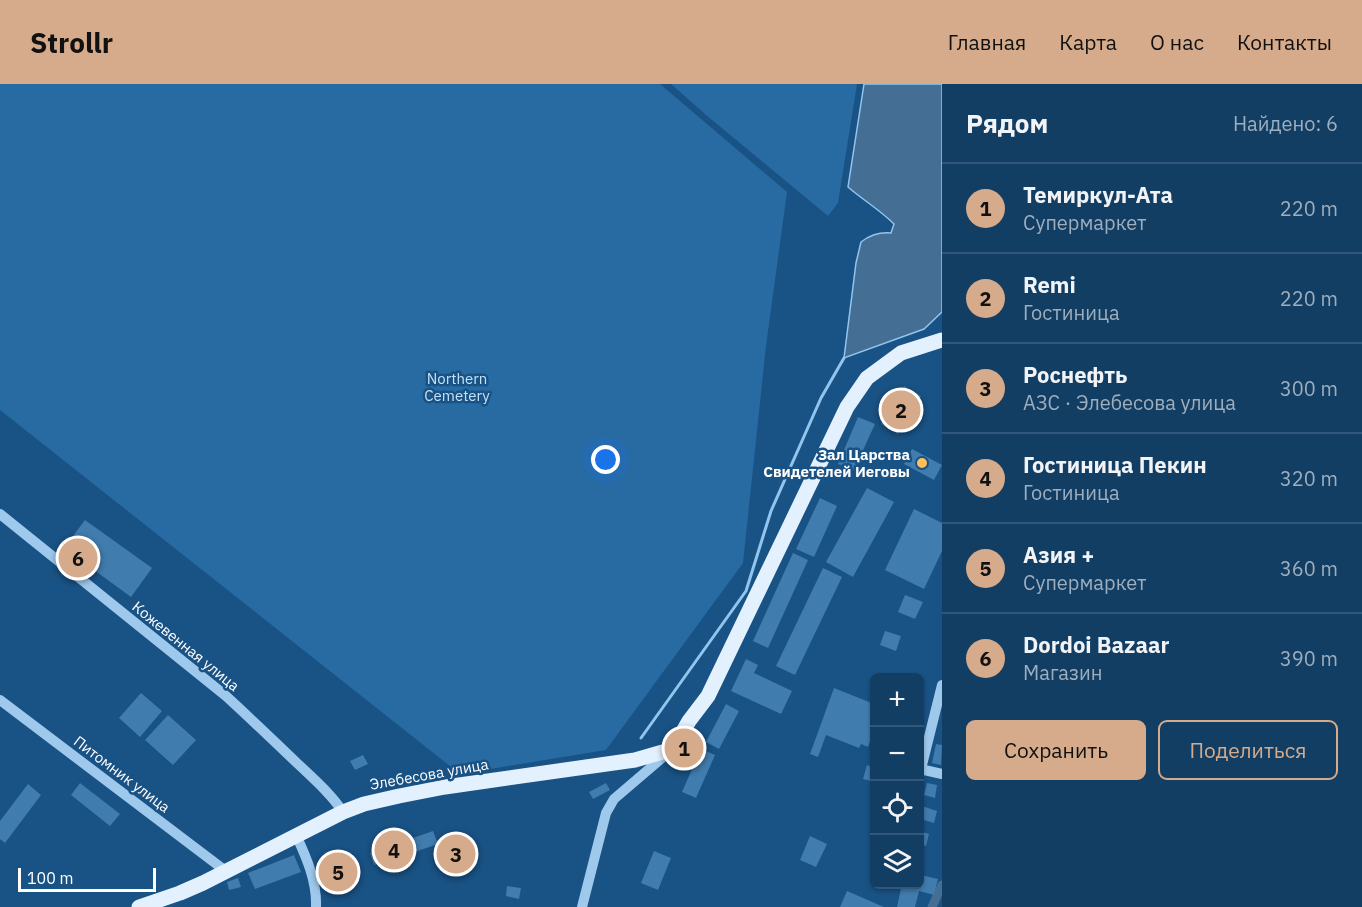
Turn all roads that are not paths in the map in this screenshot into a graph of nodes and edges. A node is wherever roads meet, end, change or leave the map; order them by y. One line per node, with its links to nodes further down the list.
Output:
1 (942, 340): 5 (main road)
2 (0, 514): 9 (street, Кожевенная улица)
3 (942, 685): 6 (street)
4 (0, 700): 11 (street, Питомник улица)
5 (674, 749): 9 (main road, Элебесова улица); 14 (street)
6 (924, 755)
7 (924, 772): 8 (street)
8 (942, 774)
9 (343, 812): 10 (main road, Элебесова улица)
10 (297, 837): 11 (main road, Элебесова улица); 13 (street)
11 (227, 872): 12 (main road, Элебесова улица)
12 (139, 907)
13 (316, 907)
14 (582, 907)

